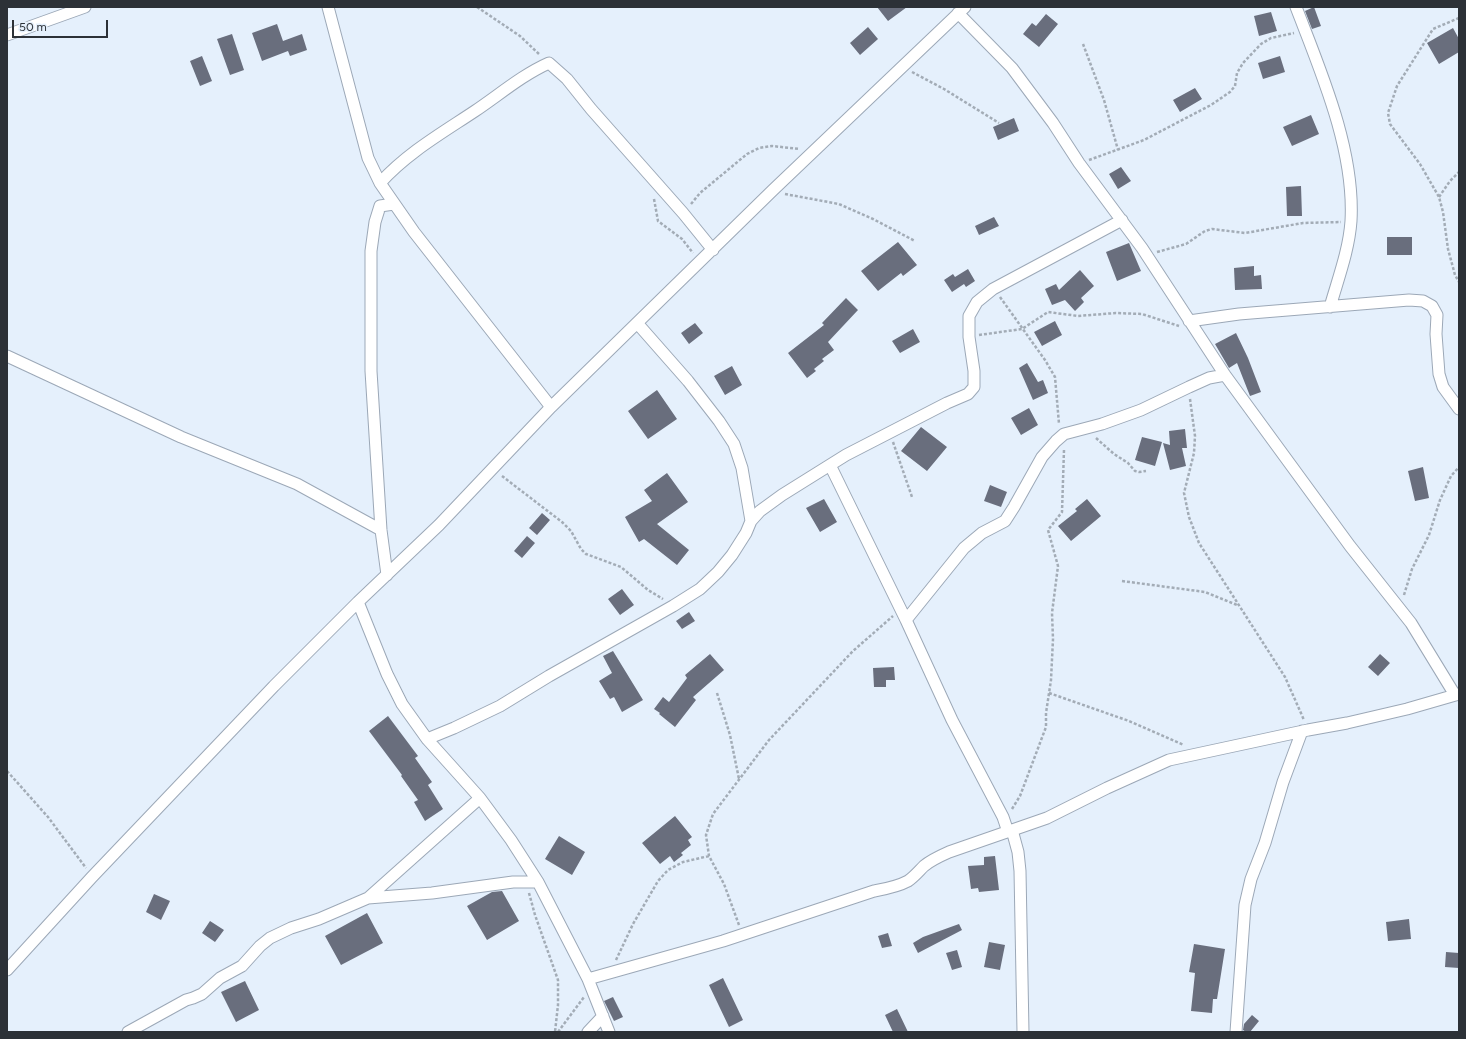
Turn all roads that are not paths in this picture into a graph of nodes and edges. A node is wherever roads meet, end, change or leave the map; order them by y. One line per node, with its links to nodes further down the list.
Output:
1 (85, 7): 5 (street)
2 (328, 7): 6 (street)
3 (1296, 7): 10 (street)
4 (962, 10): 8 (street); 9 (street)
5 (7, 35)
6 (380, 183): 7 (street); 9 (street)
7 (394, 204): 15 (street); 19 (street)
8 (1122, 220): 11 (street); 17 (street)
9 (712, 250): 12 (street)
10 (1330, 307): 11 (street); 16 (street)
11 (1190, 321): 14 (street)
12 (637, 323): 15 (street); 18 (street)
13 (7, 356): 19 (street)
14 (1225, 375): 22 (street); 23 (street)
15 (551, 407): 20 (street)
16 (1459, 409)
17 (830, 466): 18 (street); 22 (street)
18 (751, 520): 25 (street)
19 (381, 530): 20 (street)
20 (387, 575): 21 (street)
21 (358, 602): 25 (street); 30 (street)
22 (906, 620): 27 (street)
23 (1457, 695): 24 (street)
24 (1305, 730): 27 (street); 37 (street)
25 (427, 739): 26 (street)
26 (480, 798): 28 (street); 29 (street)
27 (1010, 831): 31 (street); 36 (street)
28 (534, 882): 29 (street); 31 (street)
29 (368, 898): 33 (street)
30 (7, 970)
31 (590, 983): 32 (street)
32 (603, 1016): 34 (street); 35 (street)
33 (128, 1032)
34 (588, 1032)
35 (609, 1032)
36 (1023, 1032)
37 (1236, 1032)

